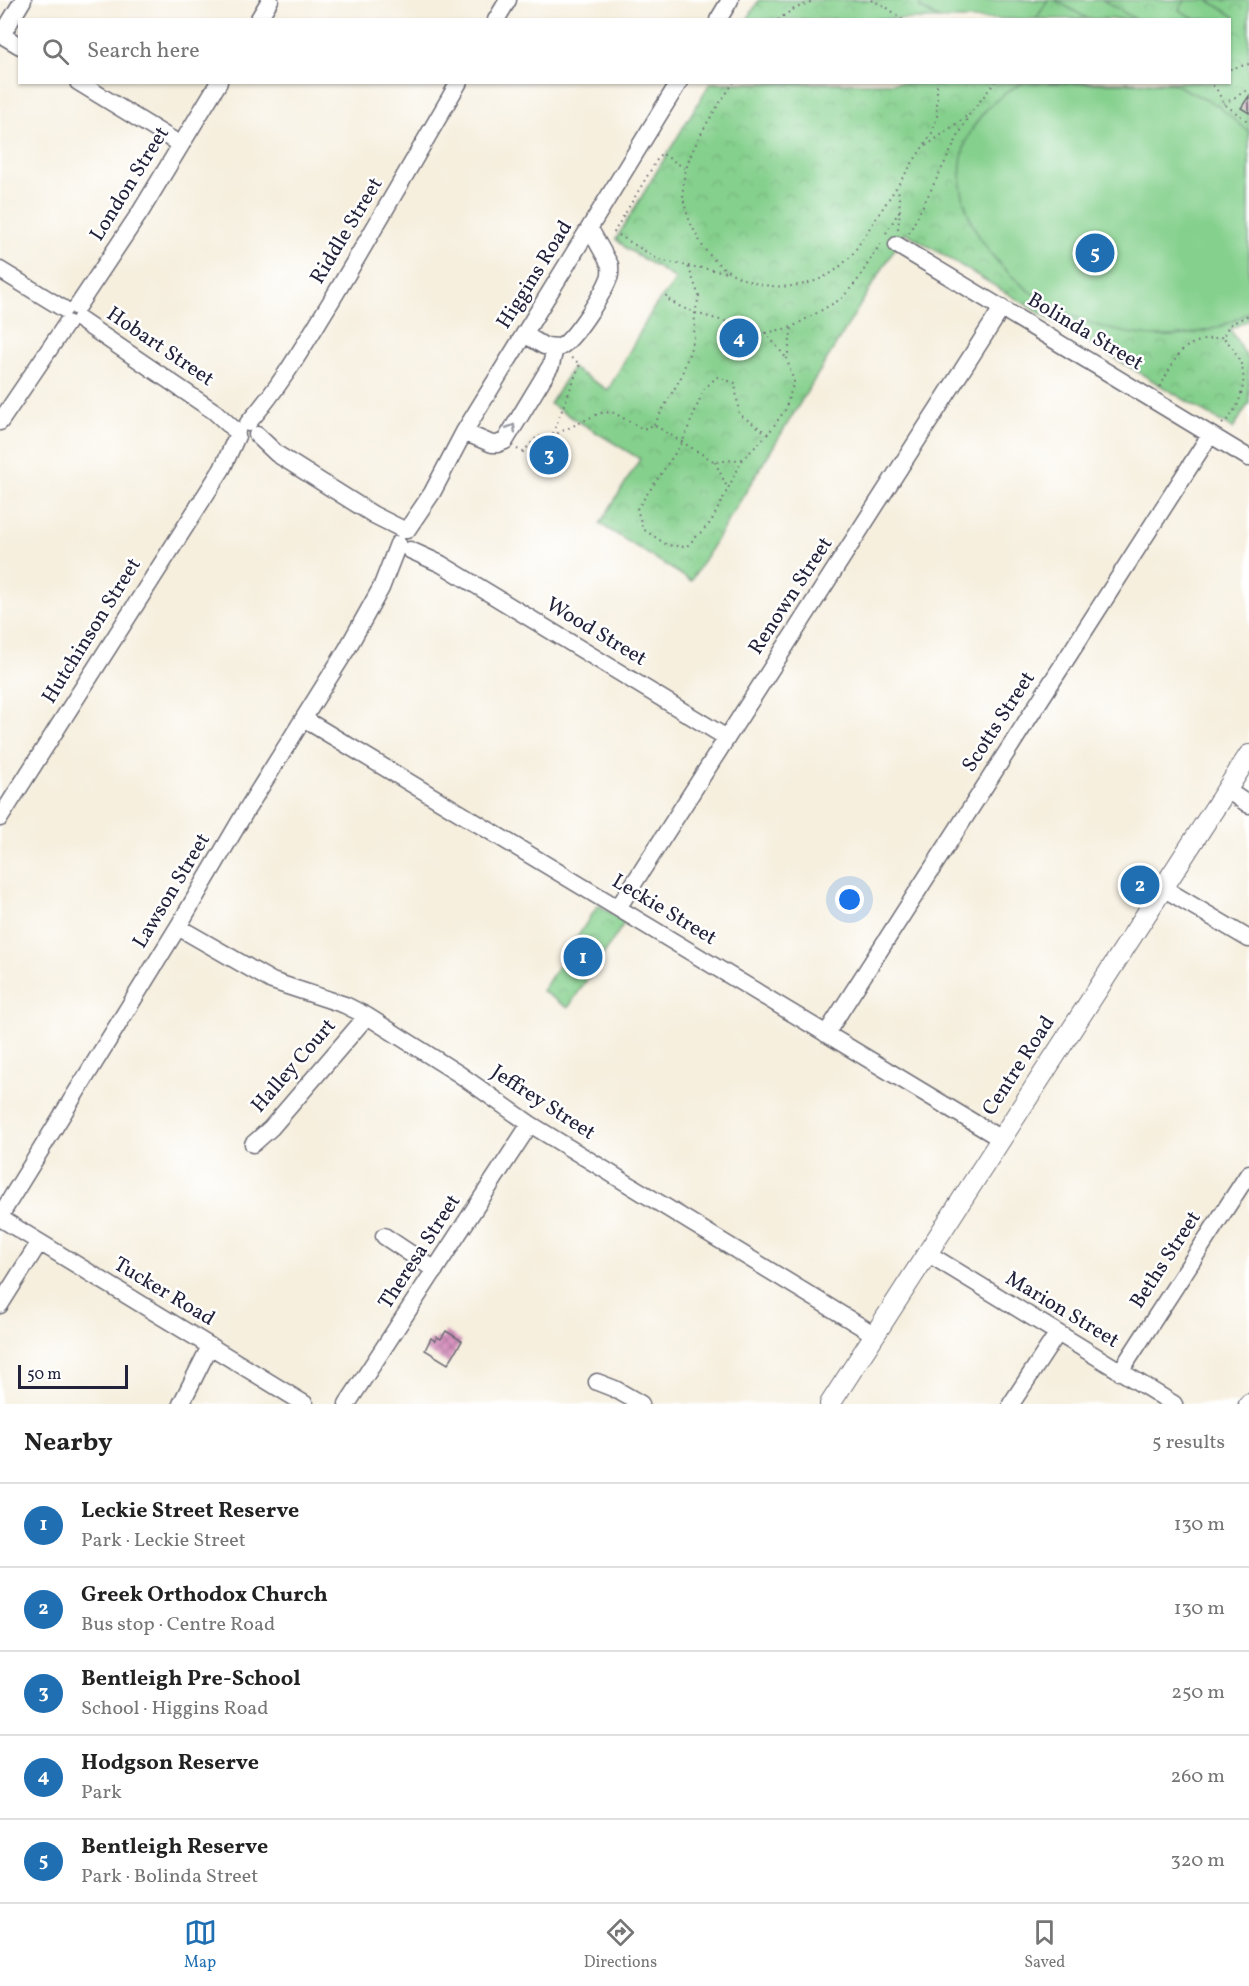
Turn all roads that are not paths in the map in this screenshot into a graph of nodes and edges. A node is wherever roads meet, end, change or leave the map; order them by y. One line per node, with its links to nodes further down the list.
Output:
1 (23, 0): 8 (street)
2 (270, 0): 5 (street)
3 (508, 0): 6 (street)
4 (730, 0): 7 (street)
5 (259, 18)
6 (497, 18)
7 (719, 18)
8 (1, 35): 9 (street)
9 (18, 45)
10 (81, 84): 14 (street)
11 (218, 84): 14 (street, London Street)
12 (458, 84): 25 (street, Riddle Street)
13 (678, 84): 15 (street, Higgins Road)
14 (181, 146): 19 (street, London Street)
15 (590, 229): 20 (street, Higgins Road); 21 (street)
16 (897, 245): 18 (street, Bolinda Street)
17 (0, 270): 19 (street, Hobart Street)
18 (1002, 308): 23 (street, Bolinda Street); 29 (street, Renown Street)
19 (72, 315): 22 (street, London Street); 25 (street, Hobart Street)
20 (524, 334): 21 (street); 24 (street, Higgins Road)
21 (555, 348): 24 (street, one-way to 21)
22 (0, 422)
23 (1216, 429): 26 (street, Bolinda Street); 39 (street, Scotts Street)
24 (464, 432): 27 (street, Higgins Road)
25 (246, 433): 27 (street, Hobart Street); 33 (street, Hutchinson Street)
26 (1249, 458)
27 (407, 540): 28 (street, Lawson Street); 29 (street, Wood Street)
28 (304, 719): 35 (street, Leckie Street); 36 (street, Lawson Street)
29 (727, 738): 35 (street, Renown Street)
30 (1249, 755): 31 (main road, Centre Road)
31 (1227, 790): 32 (street); 34 (main road, Centre Road)
32 (1249, 805)
33 (0, 818)
34 (1163, 888): 37 (street); 41 (main road, Centre Road)
35 (618, 908): 39 (street, Leckie Street)
36 (178, 927): 38 (street, Jeffrey Street); 45 (street, Lawson Street)
37 (1249, 939)
38 (368, 1016): 40 (street, Jeffrey Street); 42 (street, Halley Court)
39 (826, 1034): 41 (street, Leckie Street)
40 (530, 1124): 49 (street, Theresa Street); 52 (street, Jeffrey Street)
41 (1001, 1139): 48 (main road, Centre Road)
42 (253, 1144)
43 (1249, 1173): 44 (street, Beths Street)
44 (1243, 1195): 54 (street, Beths Street)
45 (0, 1217): 47 (street, Tucker Road)
46 (384, 1236): 49 (street)
47 (39, 1243): 50 (street); 53 (street, Tucker Road)
48 (927, 1253): 51 (street, Marion Street); 52 (main road, Centre Road)
49 (435, 1270): 58 (street, Theresa Street)
50 (0, 1305)
51 (1057, 1334): 54 (street, Marion Street); 61 (street)
52 (875, 1335): 60 (main road, Centre Road)
53 (215, 1350): 56 (street); 57 (street, Tucker Road)
54 (1120, 1372): 62 (street, Marion Street)
55 (597, 1382): 59 (street)
56 (183, 1401)
57 (305, 1404)
58 (347, 1404)
59 (641, 1404)
60 (830, 1404)
61 (1011, 1404)
62 (1174, 1404)

